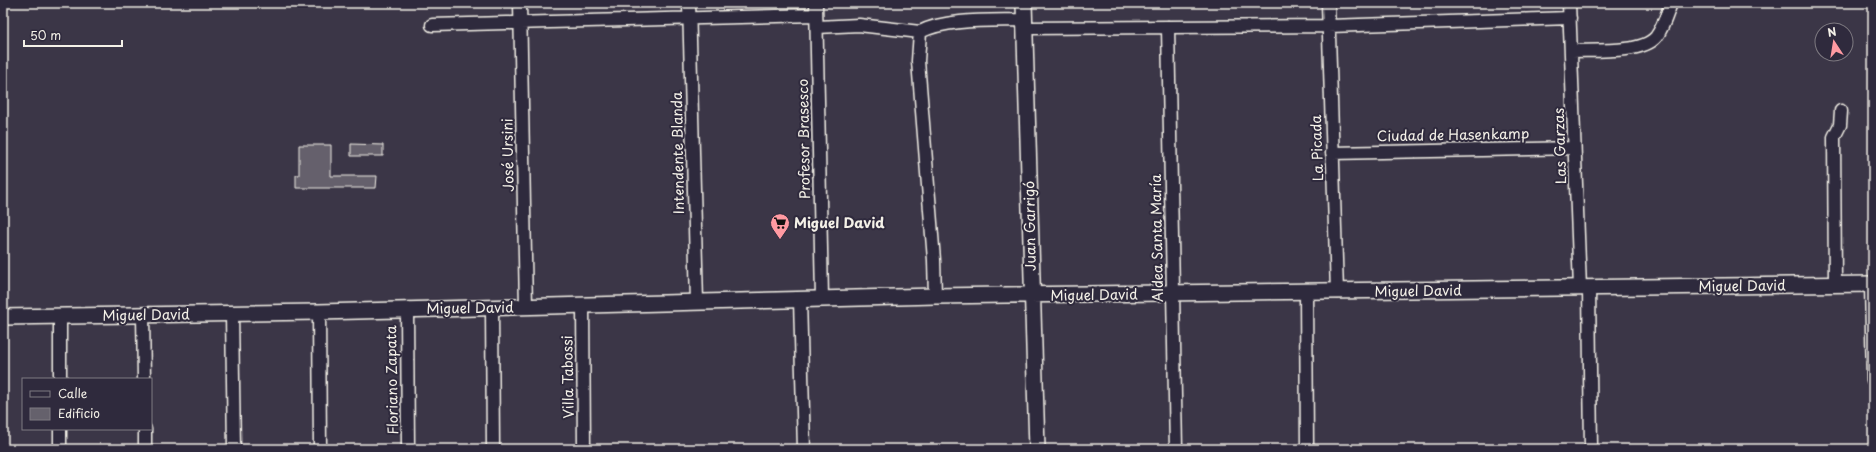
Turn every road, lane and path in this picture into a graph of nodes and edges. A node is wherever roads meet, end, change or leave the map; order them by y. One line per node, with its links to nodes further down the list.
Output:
1 (520, 3): 10 (street, José Ursini)
2 (689, 3): 8 (street, Intendente Blanda)
3 (1024, 3): 11 (street, Juan Garrigó)
4 (1328, 3): 13 (street, La Picada)
5 (1569, 3): 9 (street, Las Garzas)
6 (1671, 3): 17 (street)
7 (816, 9): 8 (street); 14 (street, Profesor Brasesco)
8 (690, 18): 10 (street); 31 (street, Intendente Blanda)
9 (1570, 18): 13 (street); 17 (street, Las Garzas)
10 (521, 22): 12 (street); 33 (street, José Ursini)
11 (1025, 24): 15 (street); 16 (street); 28 (street, Juan Garrigó)
12 (432, 25)
13 (1329, 26): 15 (street); 20 (street, La Picada)
14 (817, 27): 16 (street); 29 (street, Profesor Brasesco)
15 (1168, 27): 26 (street, Aldea Santa María)
16 (920, 32): 27 (street)
17 (1572, 51): 19 (street, Las Garzas)
18 (1841, 111): 21 (street)
19 (1574, 148): 20 (street, Ciudad de Hasenkamp); 23 (street, Las Garzas)
20 (1332, 153): 25 (street, La Picada)
21 (1834, 284): 22 (street, Miguel David); 23 (street, Miguel David)
22 (1872, 284): 43 (street)
23 (1585, 288): 25 (street, Miguel David); 57 (street, Las Garzas)
24 (1306, 292): 25 (street, Miguel David); 26 (street, Miguel David); 56 (street)
25 (1337, 292)
26 (1173, 294): 28 (street, Miguel David); 55 (street, Aldea Santa María)
27 (935, 296): 28 (street, Miguel David); 29 (street, Miguel David)
28 (1032, 296): 54 (street, Juan Garrigó)
29 (822, 298): 30 (street, Miguel David)
30 (800, 299): 31 (street, Miguel David); 53 (street)
31 (697, 302): 32 (street, Miguel David)
32 (583, 305): 33 (street, Miguel David); 52 (street, Villa Tabossi)
33 (526, 307): 34 (street, Miguel David)
34 (492, 308): 35 (street, Miguel David); 51 (street)
35 (406, 310): 36 (street, Miguel David); 50 (street, Floriano Zapata)
36 (319, 312): 37 (street, Miguel David); 49 (street)
37 (232, 313): 38 (street, Miguel David); 48 (street)
38 (143, 315): 39 (street, Miguel David); 42 (street)
39 (60, 316): 40 (street, Miguel David); 41 (street)
40 (3, 317)
41 (60, 378)
42 (144, 378)
43 (1873, 380)
44 (60, 430): 46 (street)
45 (145, 430): 47 (street)
46 (60, 449)
47 (145, 449)
48 (234, 449)
49 (320, 449)
50 (408, 449)
51 (493, 449)
52 (584, 449)
53 (804, 449)
54 (1037, 449)
55 (1176, 449)
56 (1307, 449)
57 (1591, 449)

